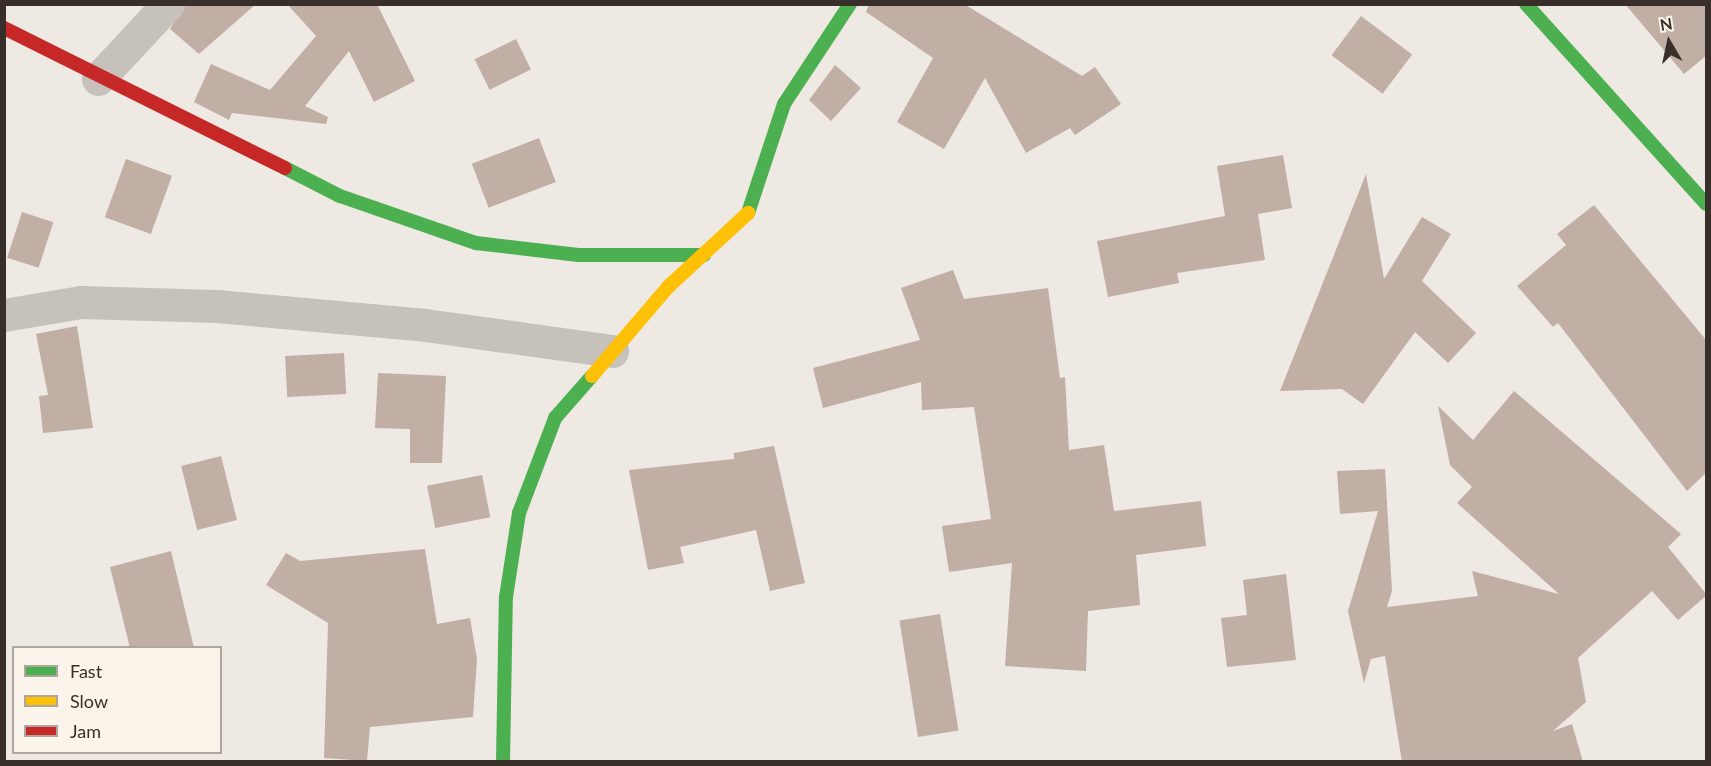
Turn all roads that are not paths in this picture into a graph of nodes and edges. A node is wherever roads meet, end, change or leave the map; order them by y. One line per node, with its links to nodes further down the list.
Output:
1 (168, 4): 5 (street)
2 (850, 4): 7 (street)
3 (1526, 4): 6 (street)
4 (4, 28): 5 (street)
5 (98, 79): 7 (street)
6 (1707, 204)
7 (704, 255): 9 (street)
8 (4, 315): 9 (street)
9 (612, 351): 10 (street)
10 (503, 762)

